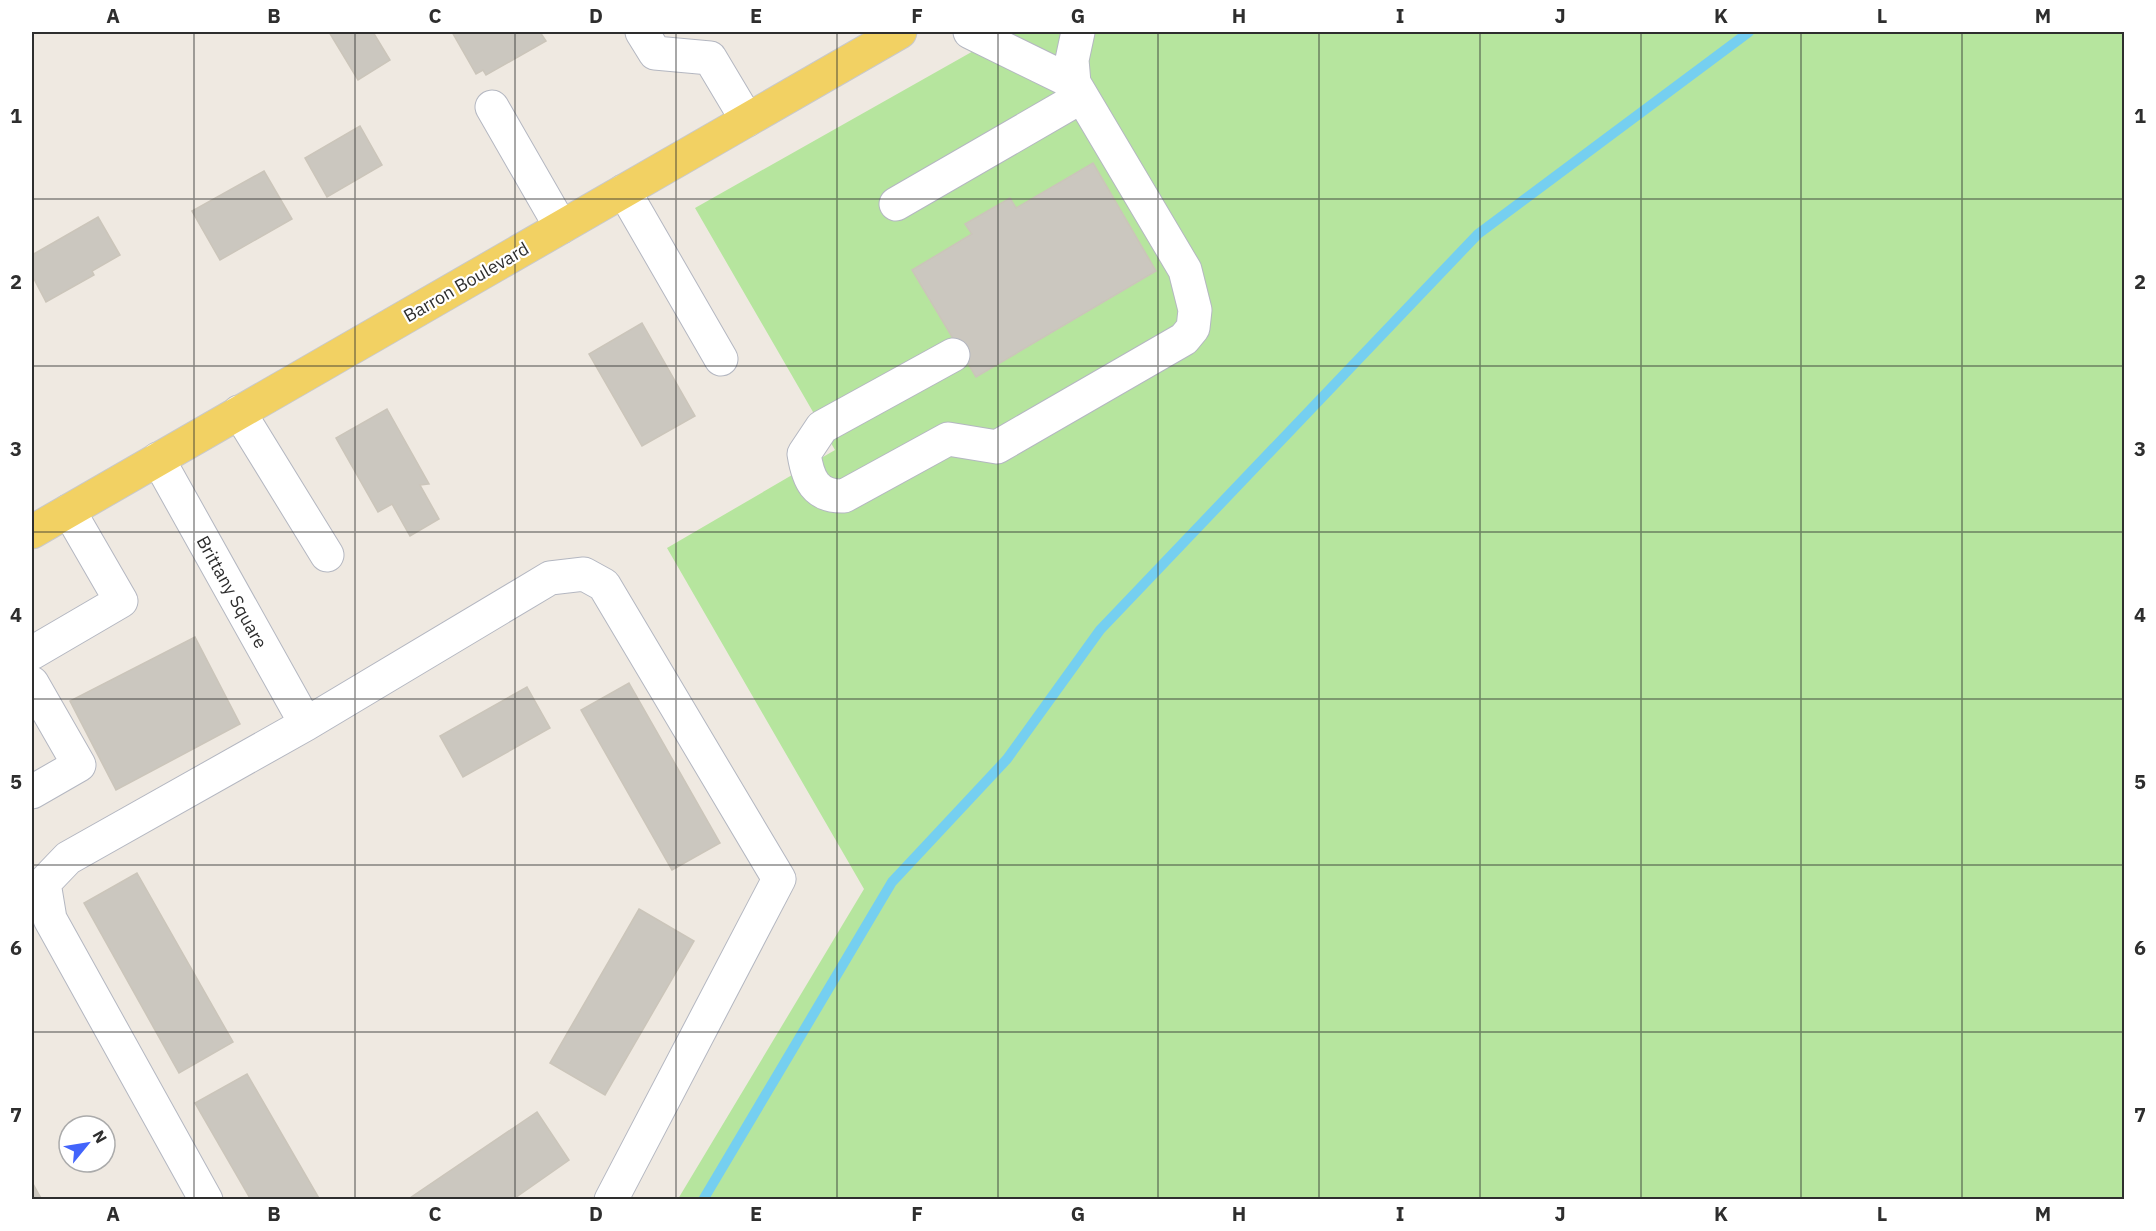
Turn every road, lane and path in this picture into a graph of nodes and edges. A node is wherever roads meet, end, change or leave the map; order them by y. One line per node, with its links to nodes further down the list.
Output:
1 (642, 32): 7 (lane)
2 (900, 32): 7 (main road, Barron Boulevard)
3 (970, 32): 5 (lane)
4 (1078, 32): 5 (lane)
5 (1077, 90): 9 (lane); 11 (lane)
6 (492, 107): 10 (lane)
7 (747, 120): 8 (main road, Barron Boulevard)
8 (624, 191): 10 (main road, Barron Boulevard); 12 (lane)
9 (896, 204)
10 (561, 227): 13 (main road, Barron Boulevard)
11 (953, 355)
12 (721, 359)
13 (240, 412): 14 (main road, Barron Boulevard); 17 (lane)
14 (158, 459): 15 (main road, Barron Boulevard); 20 (lane, Brittany Square)
15 (69, 511): 16 (main road, Barron Boulevard); 18 (lane)
16 (32, 532)
17 (327, 555)
18 (32, 653)
19 (32, 683): 21 (lane)
20 (306, 724): 22 (lane); 23 (lane)
21 (32, 792)
22 (206, 1200)
23 (611, 1200)

